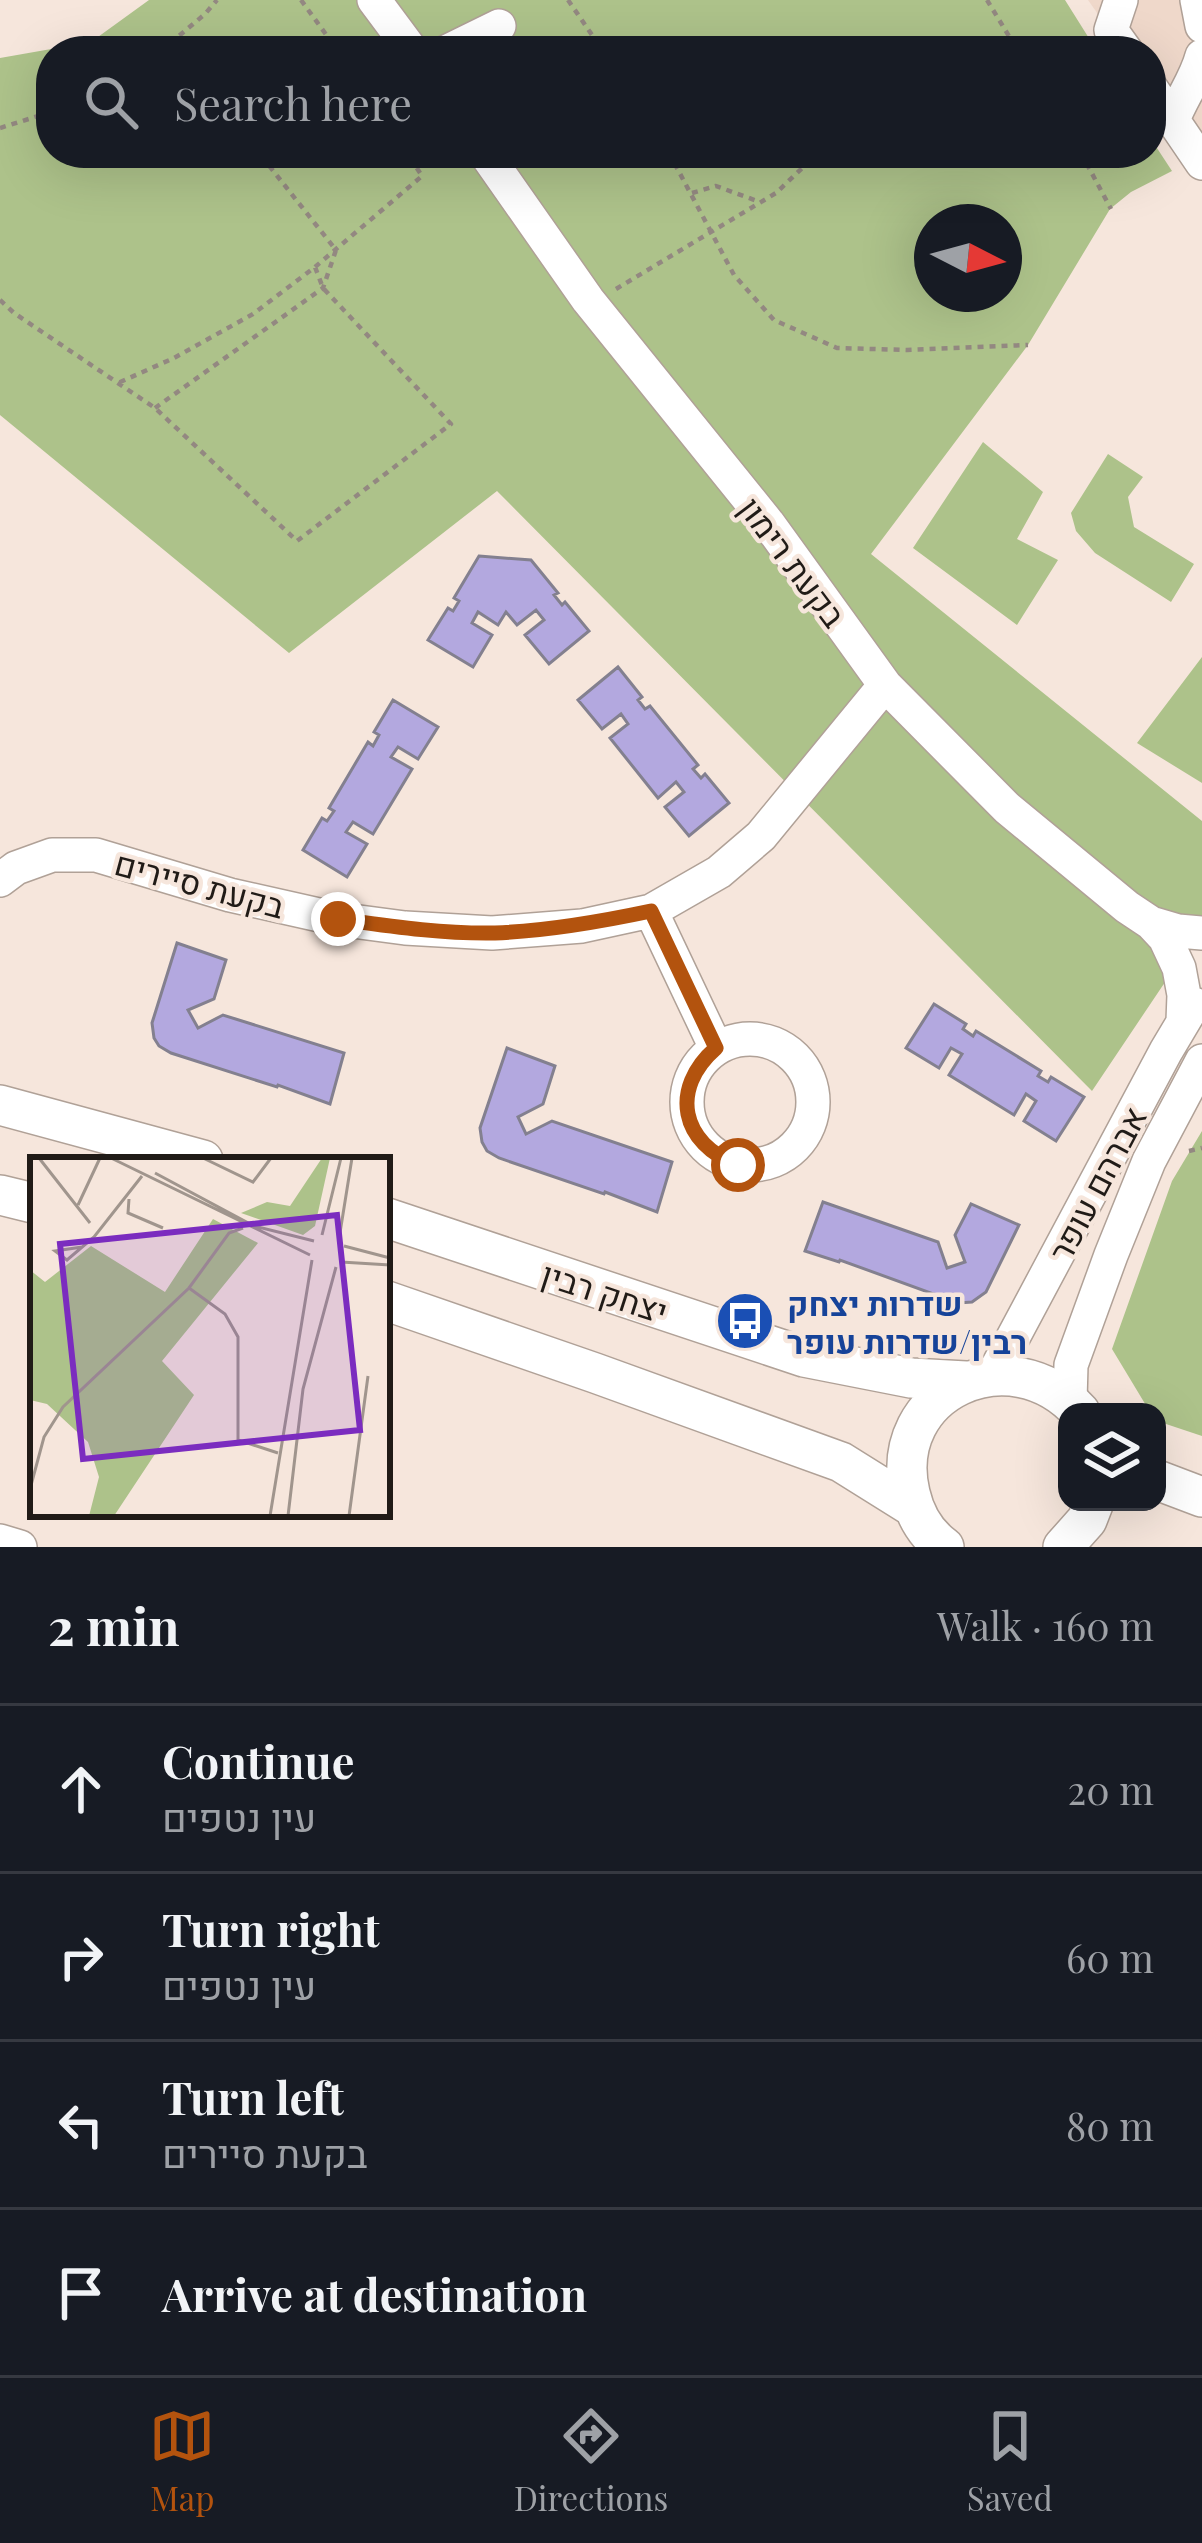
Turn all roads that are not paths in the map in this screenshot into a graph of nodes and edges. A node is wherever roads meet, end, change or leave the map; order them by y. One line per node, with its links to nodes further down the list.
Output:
1 (374, 0): 6 (street)
2 (1121, 0): 8 (street)
3 (1197, 0): 5 (street)
4 (500, 26): 7 (street)
5 (1202, 26)
6 (401, 36)
7 (479, 36)
8 (1116, 36)
9 (1202, 56): 11 (street)
10 (1166, 111): 11 (street)
11 (1172, 120): 12 (street)
12 (1202, 163)
13 (496, 168): 14 (street, בקעת רימון)
14 (885, 685): 16 (street, בקעת סיירים); 17 (street, בקעת רימון)
15 (0, 880): 16 (street, בקעת סיירים)
16 (651, 911): 20 (street)
17 (1151, 923): 18 (street, בקעת רימון); 19 (street, בקעת רימון)
18 (1202, 933)
19 (1193, 1007): 28 (street, אברהם עופר)
20 (716, 1048)
21 (1202, 1061): 30 (street, אברהם עופר)
22 (0, 1105): 23 (main road)
23 (192, 1157)
24 (0, 1195): 25 (main road)
25 (30, 1202)
26 (390, 1219): 28 (main road, יצחק רבין)
27 (390, 1302): 33 (main road)
28 (980, 1378): 29 (main road, יצחק רבין); 33 (main road)
29 (1070, 1403)
30 (1075, 1403)
31 (1166, 1483): 32 (main road)
32 (1202, 1497)
33 (913, 1507): 36 (main road)
34 (1090, 1511): 37 (main road)
35 (0, 1541): 38 (street)
36 (939, 1546)
37 (1079, 1546)
38 (20, 1547)

